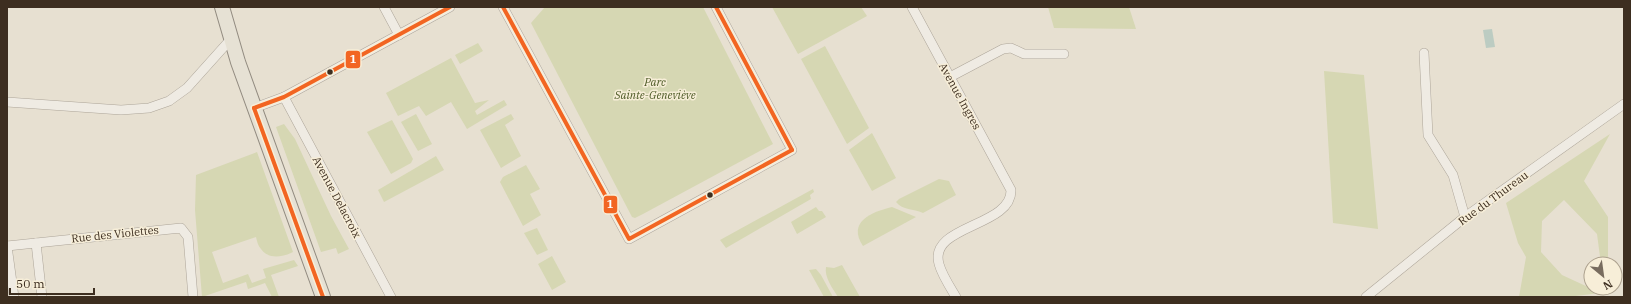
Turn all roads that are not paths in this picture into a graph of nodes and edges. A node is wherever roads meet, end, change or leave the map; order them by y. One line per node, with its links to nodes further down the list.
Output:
1 (222, 7): 8 (main road)
2 (384, 7): 7 (street)
3 (450, 7): 7 (street)
4 (503, 7): 5 (street)
5 (716, 7)
6 (912, 7): 11 (street, Avenue Ingres)
7 (399, 35): 12 (street)
8 (230, 40): 13 (street); 15 (main road)
9 (1424, 53): 16 (street)
10 (1064, 54): 11 (street)
11 (950, 77): 24 (street, Avenue Ingres)
12 (284, 97): 15 (street); 23 (street, Avenue Delacroix)
13 (7, 102)
14 (1624, 104): 16 (street, Rue du Thureau)
15 (254, 108): 22 (main road)
16 (1465, 218): 25 (street, Rue du Thureau)
17 (36, 243): 18 (street, Rue des Violettes); 20 (street); 21 (street, Rue des Violettes)
18 (7, 246): 19 (street)
19 (14, 297)
20 (42, 297)
21 (193, 297)
22 (323, 297)
23 (391, 297)
24 (956, 297)
25 (1366, 297)

